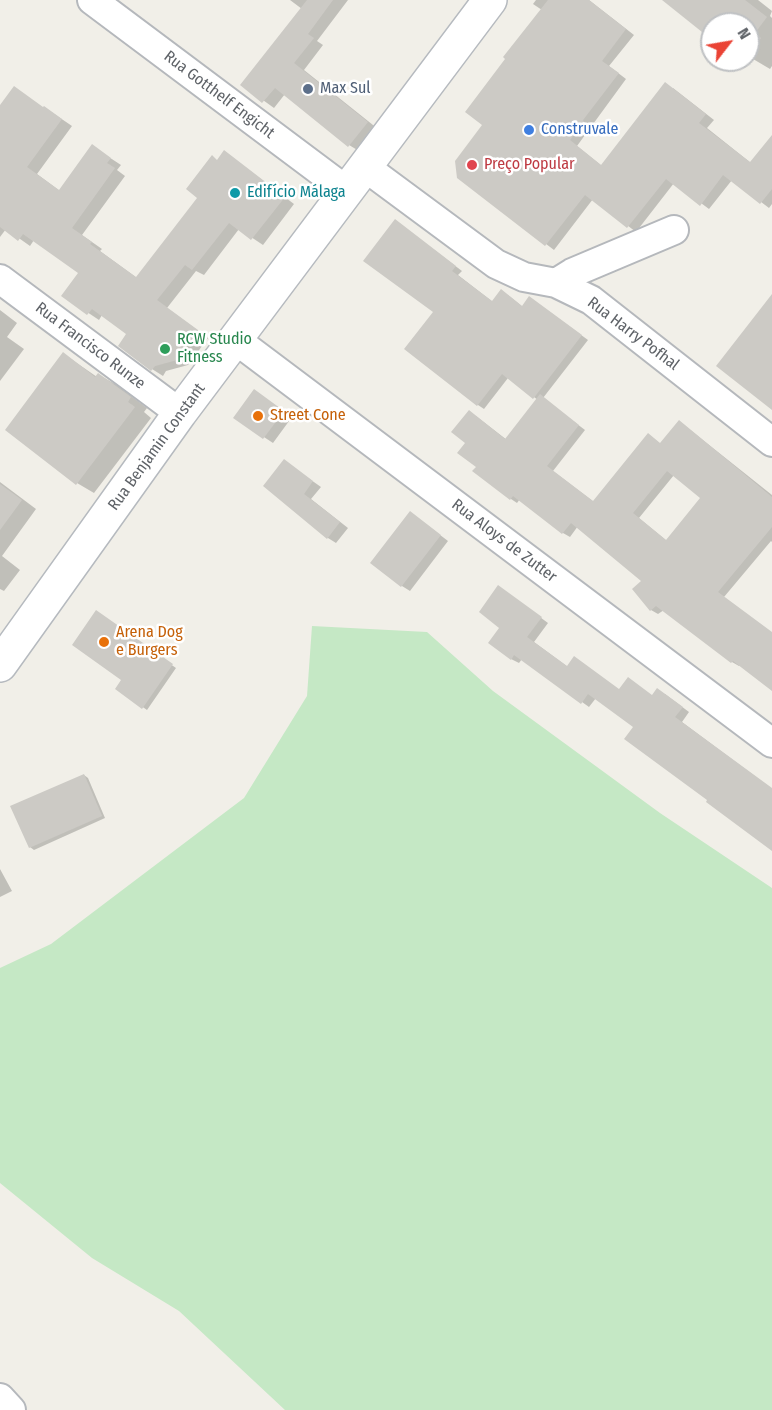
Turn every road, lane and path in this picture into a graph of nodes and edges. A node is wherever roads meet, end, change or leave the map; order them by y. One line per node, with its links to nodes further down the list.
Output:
1 (92, 0): 3 (street, Rua Gotthelf Engicht)
2 (490, 0): 3 (main road, Rua Benjamin Constant)
3 (356, 179): 6 (street, Rua Harry Pofhal); 7 (main road, Rua Benjamin Constant)
4 (674, 230): 6 (street)
5 (0, 279): 8 (street, Rua Francisco Runze)
6 (556, 283): 9 (street, Rua Harry Pofhal)
7 (236, 340): 8 (main road, Rua Benjamin Constant); 11 (street, Rua Aloys de Zutter)
8 (180, 413): 10 (main road, Rua Benjamin Constant)
9 (772, 442)
10 (0, 665)
11 (772, 743)
12 (0, 1398): 13 (street)
13 (11, 1410)

